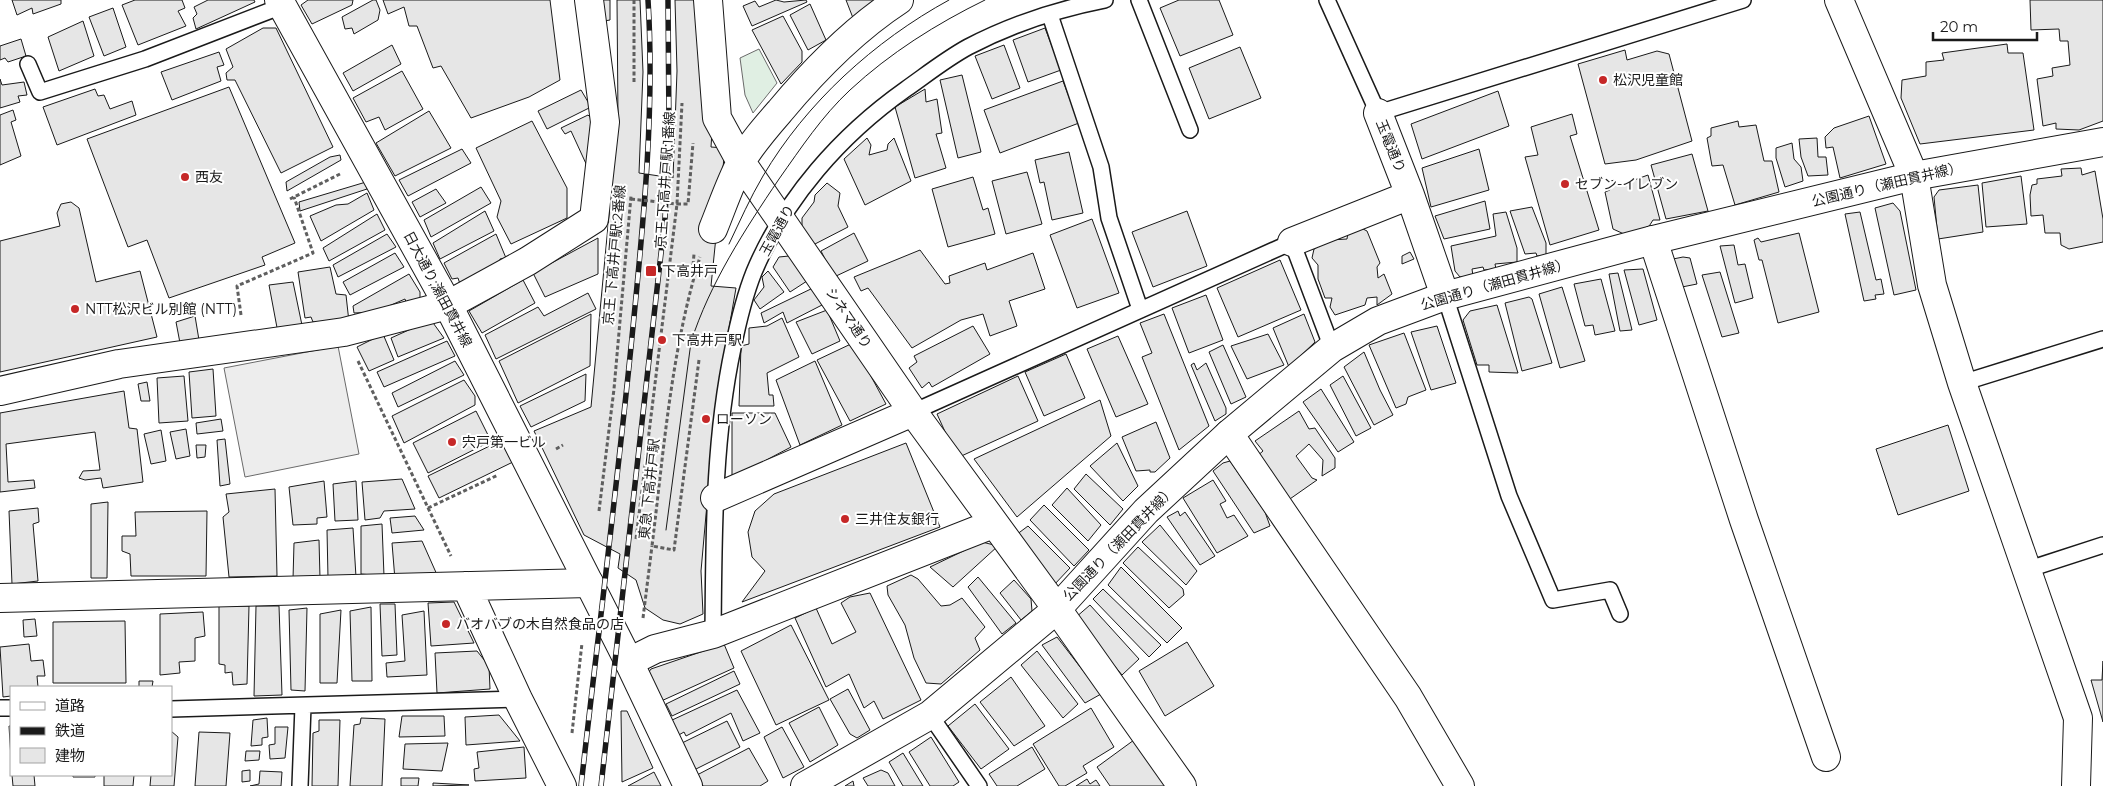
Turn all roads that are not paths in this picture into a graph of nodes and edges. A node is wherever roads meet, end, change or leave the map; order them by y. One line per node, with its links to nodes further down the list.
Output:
1 (589, 0): 23 (street)
2 (708, 0): 15 (street, シネマ通り)
3 (899, 0): 15 (street)
4 (1105, 0): 10 (lane, 玉電通り)
5 (1139, 0): 13 (lane)
6 (1327, 0): 12 (lane, 玉電通り)
7 (1743, 0): 12 (lane)
8 (1839, 0): 16 (street)
9 (281, 3): 11 (lane); 23 (street, 日大通り;瀬田貫井線)
10 (1050, 15): 18 (lane, 玉電通り); 24 (lane)
11 (28, 64)
12 (1378, 113): 17 (street, 玉電通り)
13 (1190, 130)
14 (2103, 142): 16 (street, 公園通り（瀬田貫井線）)
15 (741, 162): 18 (street, シネマ通り); 19 (street)
16 (1914, 176): 20 (street, 公園通り（瀬田貫井線）); 27 (street)
17 (1410, 195): 21 (street); 22 (street, 玉電通り)
18 (782, 220): 29 (street, シネマ通り); 31 (lane, 玉電通り)
19 (713, 229)
20 (1653, 240): 22 (street, 公園通り（瀬田貫井線）); 46 (street)
21 (1292, 242): 24 (lane); 26 (lane)
22 (1445, 296): 26 (street, 公園通り（瀬田貫井線）); 39 (lane)
23 (448, 305): 28 (street); 35 (street, 日大通り;瀬田貫井線)
24 (1140, 309): 29 (lane)
25 (2103, 338): 27 (lane)
26 (1332, 348): 30 (street, 公園通り（瀬田貫井線）)
27 (1962, 383): 34 (street)
28 (0, 391)
29 (913, 412): 31 (street); 32 (street, シネマ通り)
30 (1229, 434): 38 (street, 公園通り（瀬田貫井線）); 53 (street)
31 (715, 498): 40 (lane, 玉電通り)
32 (993, 524): 38 (street, シネマ通り); 40 (street)
33 (2103, 545): 34 (lane)
34 (2026, 570): 54 (street)
35 (589, 583): 36 (street); 41 (street, 日大通り;瀬田貫井線)
36 (466, 586): 37 (street); 42 (street)
37 (0, 598)
38 (1057, 609): 45 (street, 公園通り（瀬田貫井線）); 52 (street, シネマ通り)
39 (1620, 614)
40 (713, 634): 41 (street)
41 (629, 662): 49 (street)
42 (518, 699): 43 (lane); 48 (street)
43 (303, 706): 44 (lane); 47 (lane)
44 (172, 709)
45 (930, 716): 50 (street, 公園通り（瀬田貫井線）); 51 (lane)
46 (1826, 757)
47 (300, 786)
48 (562, 786)
49 (688, 786)
50 (805, 786)
51 (978, 786)
52 (1182, 786)
53 (1460, 786)
54 (2076, 786)

